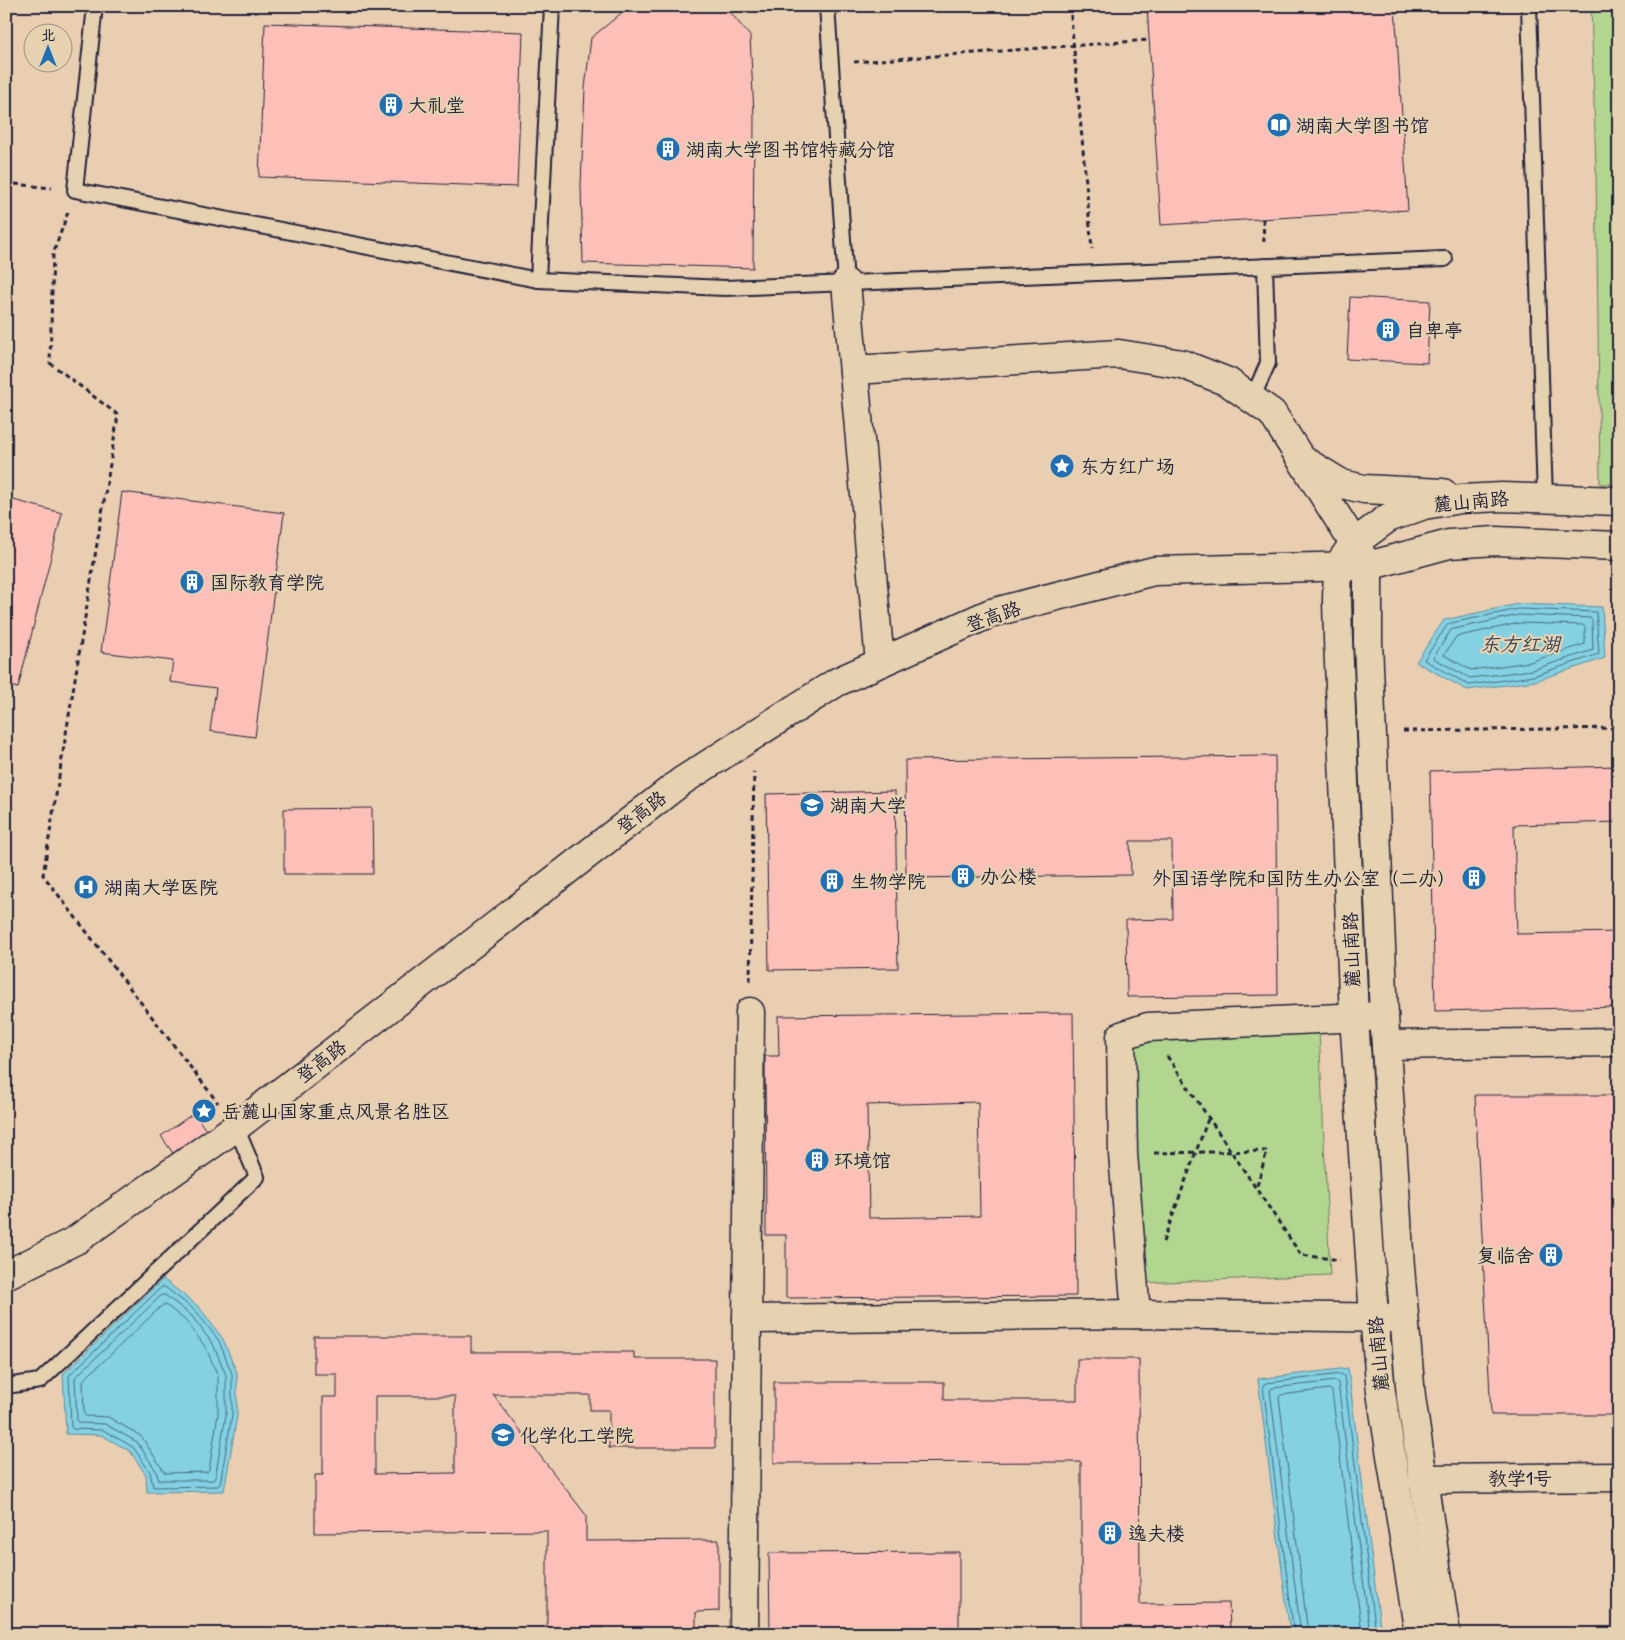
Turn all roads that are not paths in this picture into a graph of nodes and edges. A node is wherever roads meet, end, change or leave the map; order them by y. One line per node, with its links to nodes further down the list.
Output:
1 (95, 6): 7 (lane)
2 (552, 6): 7 (lane)
3 (827, 6): 8 (lane)
4 (1529, 6): 13 (lane)
5 (1445, 259): 6 (lane)
6 (1265, 266): 8 (lane); 10 (lane)
7 (538, 280): 8 (lane)
8 (846, 283): 9 (street)
9 (854, 370): 10 (street); 19 (street)
10 (1252, 399): 11 (street)
11 (1301, 459): 12 (street); 15 (street)
12 (1502, 497): 13 (street, 麓山南路); 15 (street, 麓山南路)
13 (1545, 499): 14 (street, 麓山南路)
14 (1619, 501)
15 (1354, 543): 17 (street, 麓山南路); 18 (street)
16 (1619, 546): 18 (street)
17 (1338, 566): 18 (street, 登高路); 19 (street, 登高路); 22 (street, 麓山南路)
18 (1368, 566): 21 (street, 麓山南路)
19 (880, 663): 25 (street, 登高路)
20 (750, 1012): 30 (street)
21 (1384, 1016): 22 (street); 24 (street, 麓山南路)
22 (1354, 1017): 27 (street); 28 (street, 麓山南路)
23 (1619, 1042): 24 (street)
24 (1386, 1045): 29 (street, 麓山南路)
25 (236, 1127): 26 (street, 登高路); 31 (lane)
26 (6, 1275)
27 (1136, 1314): 28 (street); 30 (street)
28 (1374, 1317): 29 (street); 35 (street, 麓山南路)
29 (1404, 1318): 33 (street, 麓山南路)
30 (747, 1319): 34 (street)
31 (6, 1386)
32 (1619, 1477): 33 (street, 教学1号)
33 (1422, 1478): 36 (street, 麓山南路)
34 (744, 1634)
35 (1419, 1634)
36 (1446, 1634)

